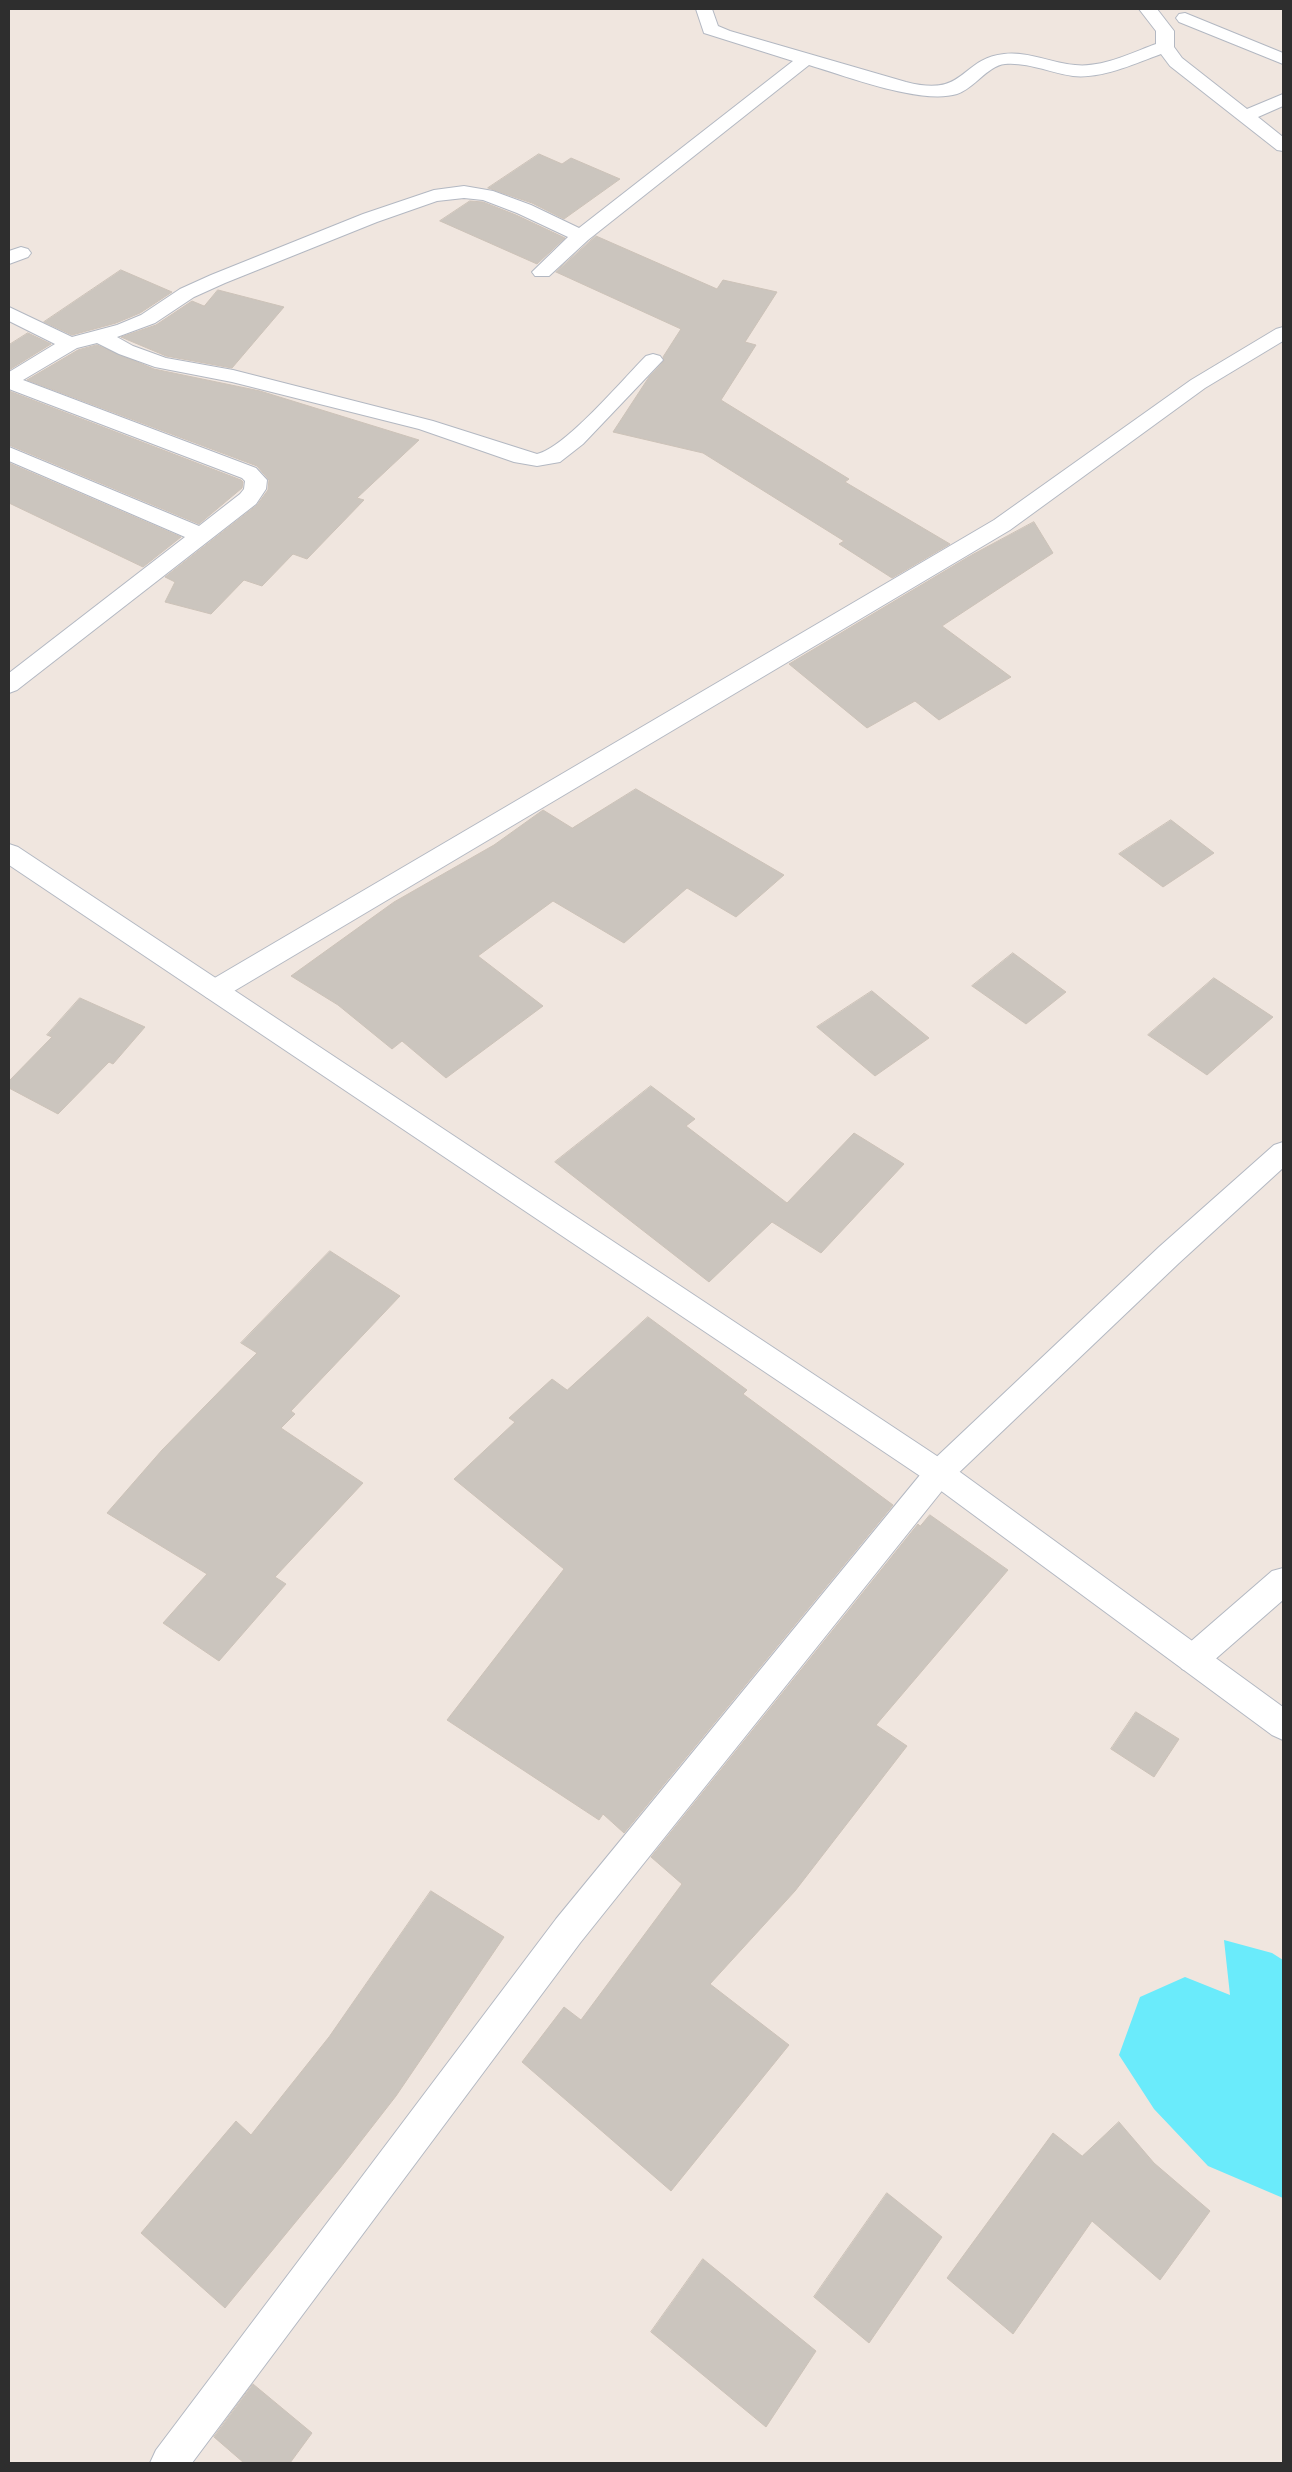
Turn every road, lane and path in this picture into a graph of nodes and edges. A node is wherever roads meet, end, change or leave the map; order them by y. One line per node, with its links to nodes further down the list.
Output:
1 (704, 9): 6 (street)
2 (1148, 9): 5 (street)
3 (1202, 9): 4 (street)
4 (1185, 18): 5 (street); 7 (street)
5 (1165, 39): 6 (street); 9 (street)
6 (806, 59): 11 (street)
7 (1283, 59)
8 (1283, 99): 9 (street)
9 (1245, 116): 10 (street)
10 (1283, 146)
11 (581, 236): 12 (street); 15 (street)
12 (542, 272)
13 (9, 313): 16 (street)
14 (1283, 334): 23 (street)
15 (98, 335): 16 (street); 17 (street)
16 (70, 344): 18 (street)
17 (653, 360)
18 (9, 381): 20 (street)
19 (9, 453): 20 (street)
20 (202, 536): 21 (street)
21 (9, 685)
22 (9, 852): 23 (street)
23 (215, 990): 25 (street)
24 (1283, 1152): 25 (street)
25 (939, 1472): 27 (street); 29 (street)
26 (1283, 1581): 27 (street)
27 (1192, 1659): 28 (street)
28 (1283, 1725)
29 (168, 2463)

